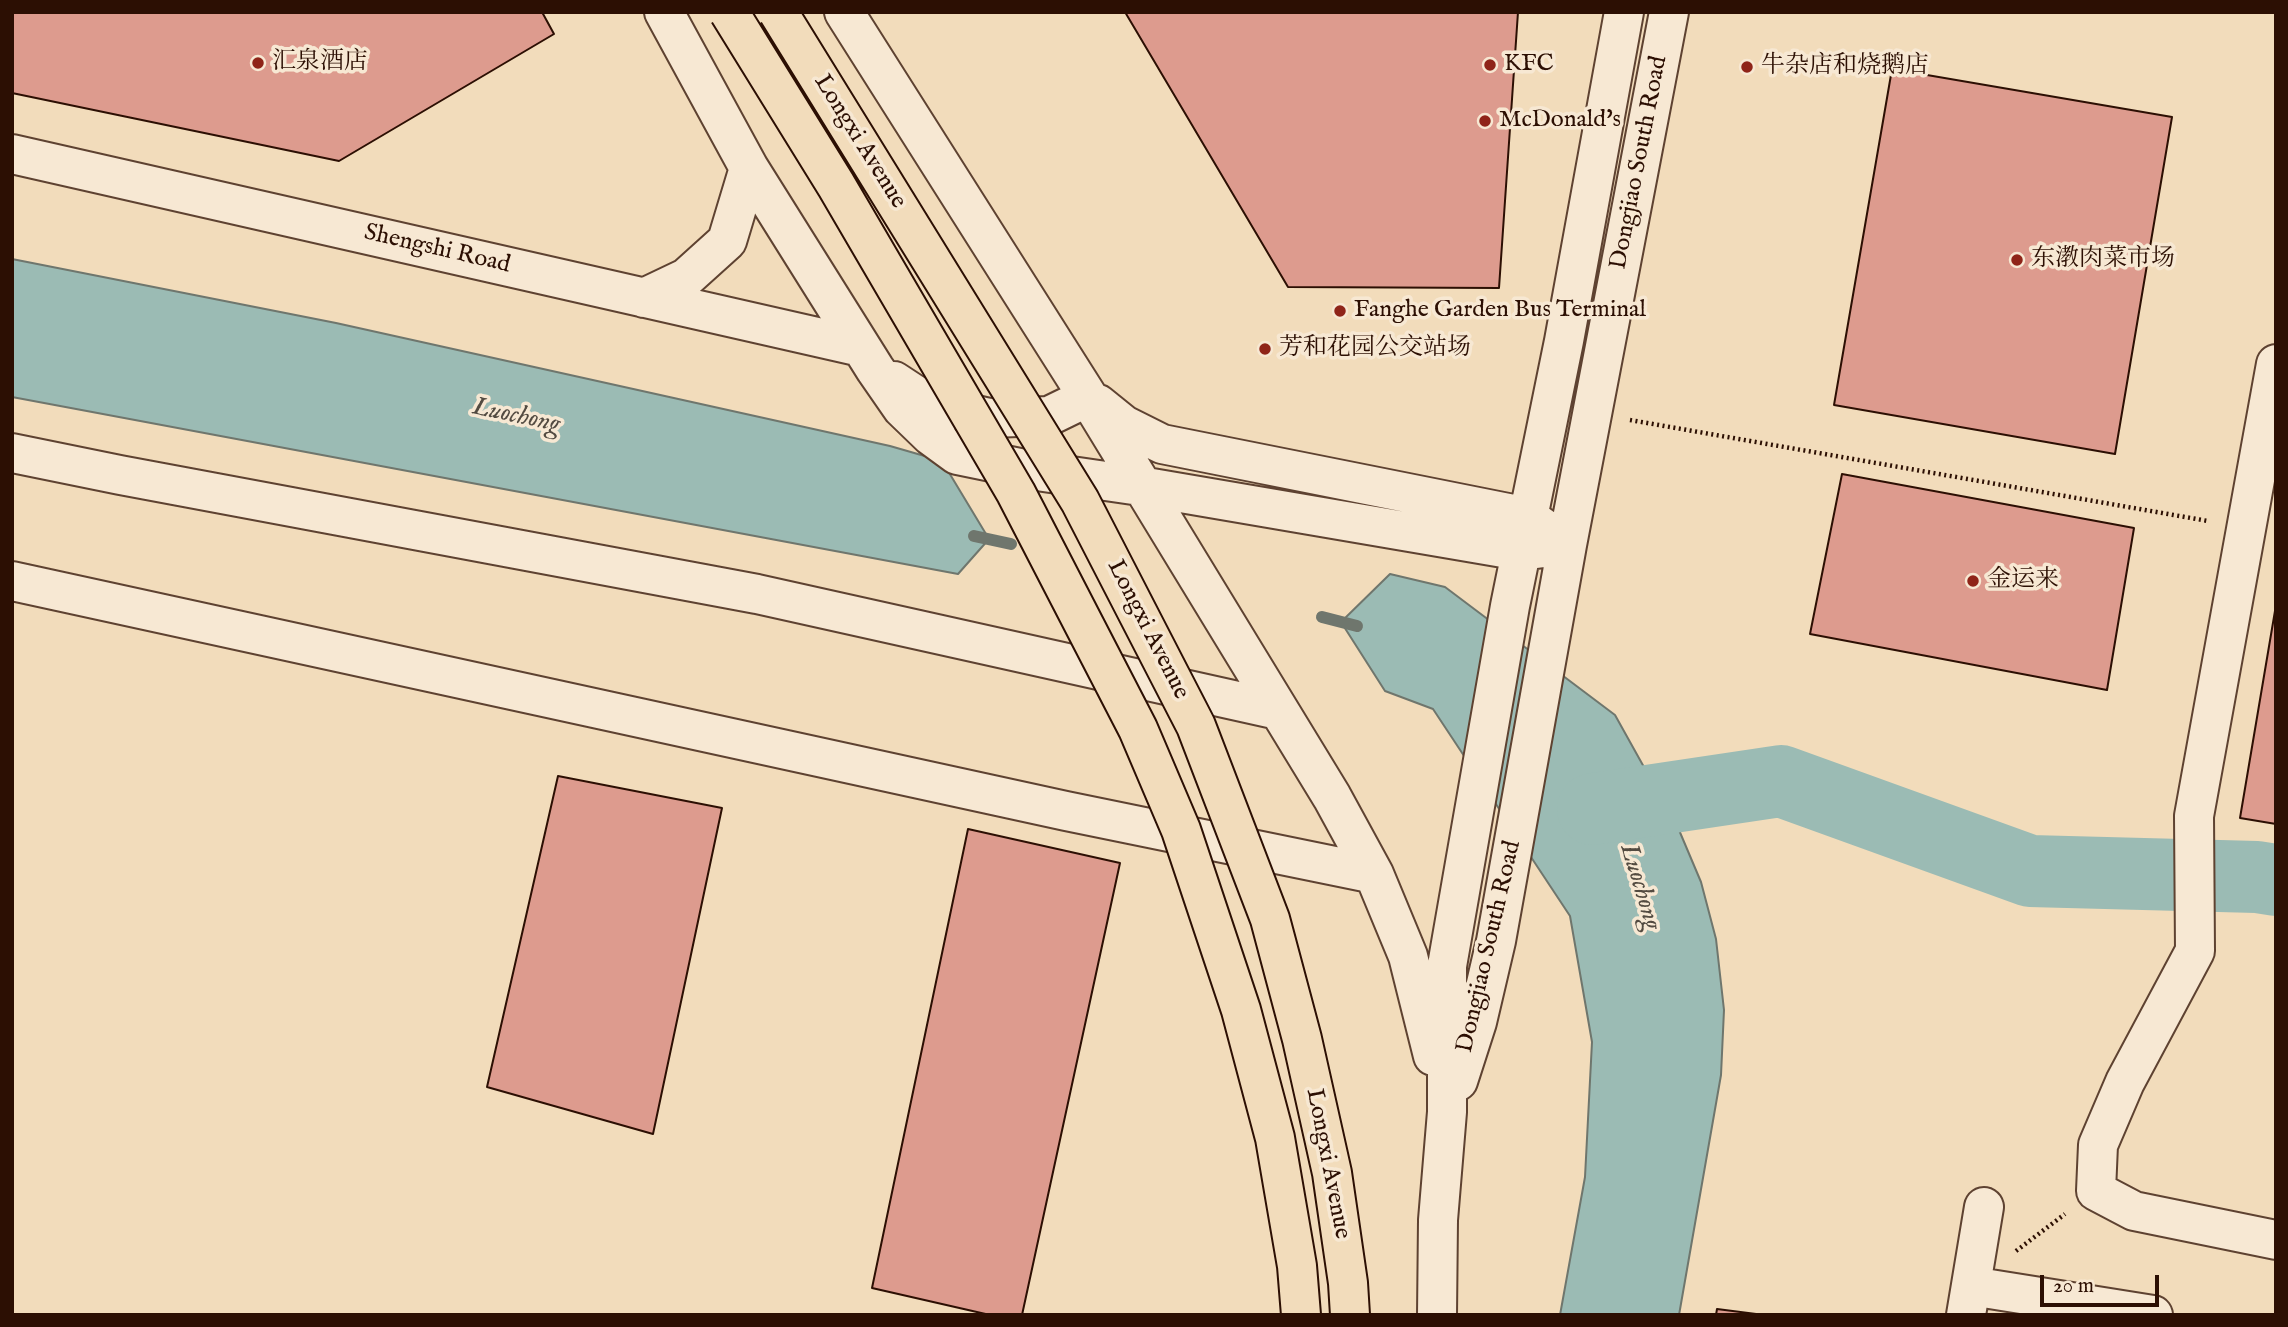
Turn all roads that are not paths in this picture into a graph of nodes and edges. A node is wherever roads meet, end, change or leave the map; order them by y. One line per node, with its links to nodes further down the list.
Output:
1 (664, 12): 8 (street)
2 (729, 12): 24 (main road, Longxi Avenue, bridge)
3 (778, 12): 25 (main road, Longxi Avenue, bridge)
4 (1624, 12): 15 (street, Dongjiao South Road)
5 (1669, 12): 16 (street, Dongjiao South Road)
6 (847, 13): 12 (street)
7 (12, 154): 9 (street, Shengshi Road)
8 (749, 168): 9 (street); 10 (street)
9 (644, 298): 10 (street, Shengshi Road)
10 (868, 358): 12 (street); 14 (street)
11 (2276, 364): 22 (street)
12 (1087, 397): 14 (street); 15 (street)
13 (12, 453): 18 (street)
14 (1140, 486): 15 (street); 18 (street)
15 (1525, 534): 16 (street); 20 (street, Dongjiao South Road)
16 (1567, 545): 20 (street, Dongjiao South Road)
17 (12, 581): 19 (street)
18 (1278, 710): 19 (street)
19 (1374, 874): 20 (street)
20 (1447, 1112): 26 (street)
21 (1984, 1208): 23 (street)
22 (2276, 1240)
23 (1968, 1300): 27 (street)
24 (1301, 1315)
25 (1350, 1315)
26 (1437, 1315)
27 (2153, 1315)

